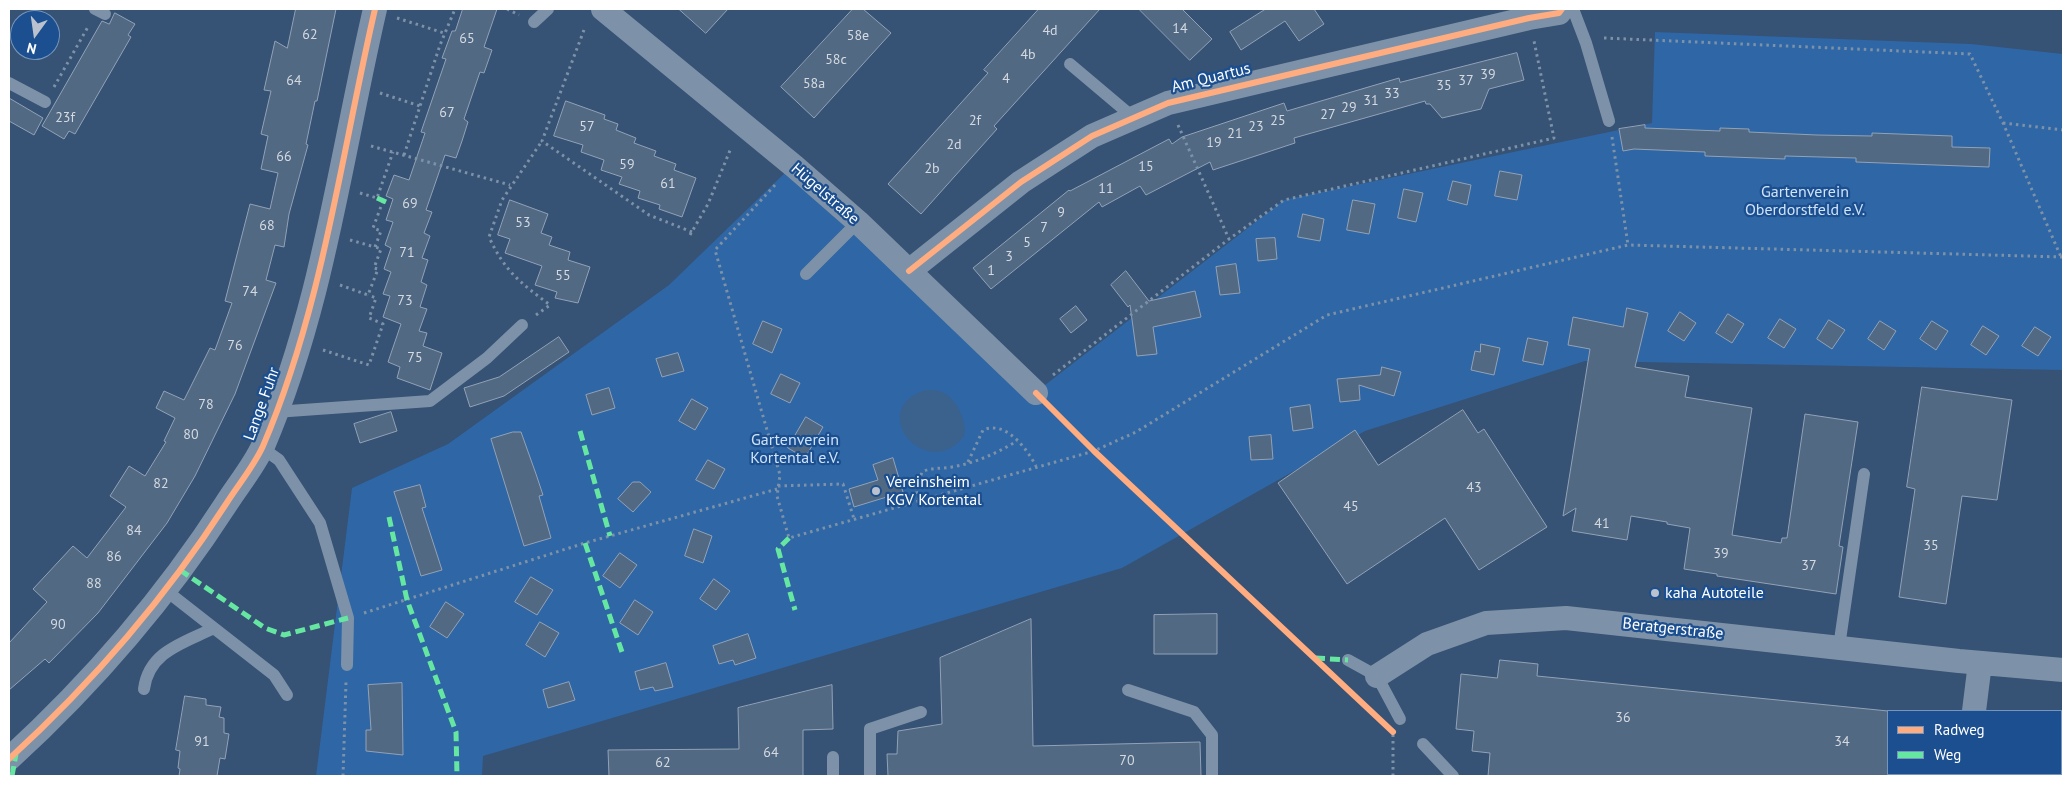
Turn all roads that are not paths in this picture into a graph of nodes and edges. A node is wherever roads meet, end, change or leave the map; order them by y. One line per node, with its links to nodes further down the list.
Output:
1 (548, 9): 6 (lane)
2 (603, 9): 12 (street, Hügelstraße)
3 (1562, 9): 10 (street, Am Quartus)
4 (1574, 9): 11 (lane)
5 (375, 10): 17 (street, Lange Fuhr)
6 (534, 22)
7 (1070, 64): 10 (lane)
8 (9, 83): 9 (lane)
9 (46, 102)
10 (1134, 118): 13 (street, Am Quartus)
11 (1609, 121)
12 (858, 222): 13 (street, Hügelstraße); 14 (lane)
13 (908, 271): 16 (street, Hügelstraße)
14 (806, 274)
15 (522, 325): 17 (lane)
16 (1036, 392)
17 (275, 412): 18 (street, Lange Fuhr)
18 (262, 448): 20 (street, Lange Fuhr); 25 (lane)
19 (1864, 474): 22 (lane)
20 (164, 589): 21 (lane); 36 (street, Lange Fuhr)
21 (214, 628): 28 (lane); 30 (lane)
22 (1839, 648): 24 (street, Beratgerstraße); 27 (street, Beratgerstraße)
23 (1348, 660): 27 (lane)
24 (1980, 663): 26 (street, Beratgerstraße); 31 (street)
25 (346, 665)
26 (2063, 670)
27 (1377, 676): 33 (lane)
28 (144, 689)
29 (1128, 690): 39 (lane)
30 (287, 695)
31 (1974, 710)
32 (921, 712): 38 (lane)
33 (1400, 718)
34 (1423, 744): 40 (lane)
35 (833, 756): 37 (lane)
36 (9, 759)
37 (833, 776)
38 (870, 776)
39 (1212, 776)
40 (1453, 776)

